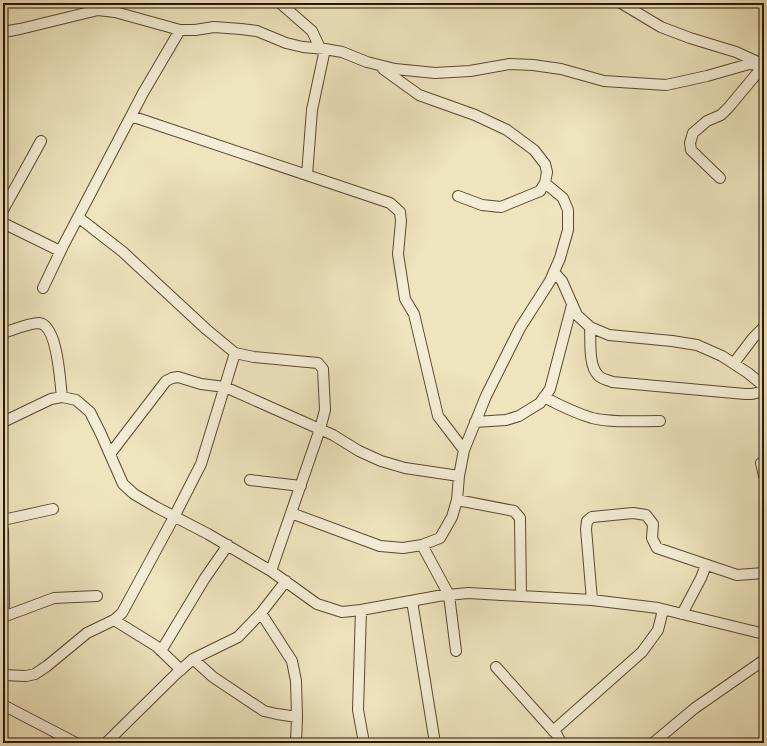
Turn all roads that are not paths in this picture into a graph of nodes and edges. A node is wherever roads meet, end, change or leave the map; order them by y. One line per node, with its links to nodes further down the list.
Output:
1 (280, 3): 5 (street)
2 (621, 3): 7 (street)
3 (180, 30): 4 (street); 5 (street); 8 (street)
4 (3, 32)
5 (322, 48): 6 (street); 10 (street)
6 (378, 65): 7 (street); 12 (street)
7 (764, 65): 11 (street)
8 (131, 116): 10 (street); 15 (street)
9 (41, 140): 14 (street)
10 (307, 175): 35 (street)
11 (720, 178)
12 (545, 183): 13 (street); 18 (street)
13 (458, 196)
14 (3, 210)
15 (78, 218): 17 (street); 24 (street)
16 (3, 223): 17 (street)
17 (60, 251): 19 (street)
18 (554, 272): 20 (street); 33 (street)
19 (43, 288)
20 (572, 305): 21 (street); 30 (street)
21 (590, 327): 25 (street); 28 (street)
22 (764, 327): 25 (street)
23 (3, 333): 29 (street)
24 (235, 353): 27 (street); 34 (street)
25 (734, 363): 26 (street)
26 (764, 386)
27 (225, 387): 34 (street); 36 (street); 45 (street)
28 (764, 391)
29 (62, 397): 32 (street); 36 (street)
30 (544, 397): 31 (street); 33 (street)
31 (660, 421)
32 (3, 422)
33 (475, 422): 35 (street)
34 (320, 429): 38 (street); 41 (street)
35 (464, 450): 38 (street)
36 (110, 454): 45 (street)
37 (761, 463): 39 (street)
38 (459, 476): 42 (street)
39 (764, 476)
40 (250, 480): 41 (street)
41 (300, 486): 44 (street)
42 (457, 500): 49 (street); 56 (street)
43 (53, 509): 46 (street)
44 (291, 513): 49 (street); 51 (street)
45 (174, 517): 48 (street); 65 (street)
46 (3, 520)
47 (3, 530): 62 (street)
48 (228, 545): 51 (street); 67 (street)
49 (422, 545): 54 (street)
50 (706, 565): 52 (street); 57 (street); 63 (street)
51 (271, 571): 53 (street)
52 (764, 573)
53 (286, 581): 59 (street); 61 (street)
54 (449, 595): 56 (street); 58 (street); 68 (street)
55 (97, 596): 64 (street)
56 (521, 596): 57 (street)
57 (592, 600): 60 (street)
58 (412, 601): 59 (street); 81 (street)
59 (361, 610): 80 (street)
60 (663, 610): 63 (street); 76 (street)
61 (261, 612): 69 (street); 75 (street)
62 (3, 613)
63 (682, 614): 66 (street)
64 (3, 617)
65 (114, 620): 67 (street); 73 (street)
66 (764, 634)
67 (161, 651): 72 (street)
68 (456, 652)
69 (193, 659): 72 (street); 75 (street)
70 (764, 660): 83 (street)
71 (496, 667): 76 (street)
72 (180, 670): 78 (street)
73 (3, 675)
74 (3, 705): 77 (street)
75 (297, 717): 79 (street)
76 (553, 731): 82 (street)
77 (76, 743)
78 (106, 743)
79 (296, 743)
80 (364, 743)
81 (435, 743)
82 (561, 743)
83 (653, 743)

